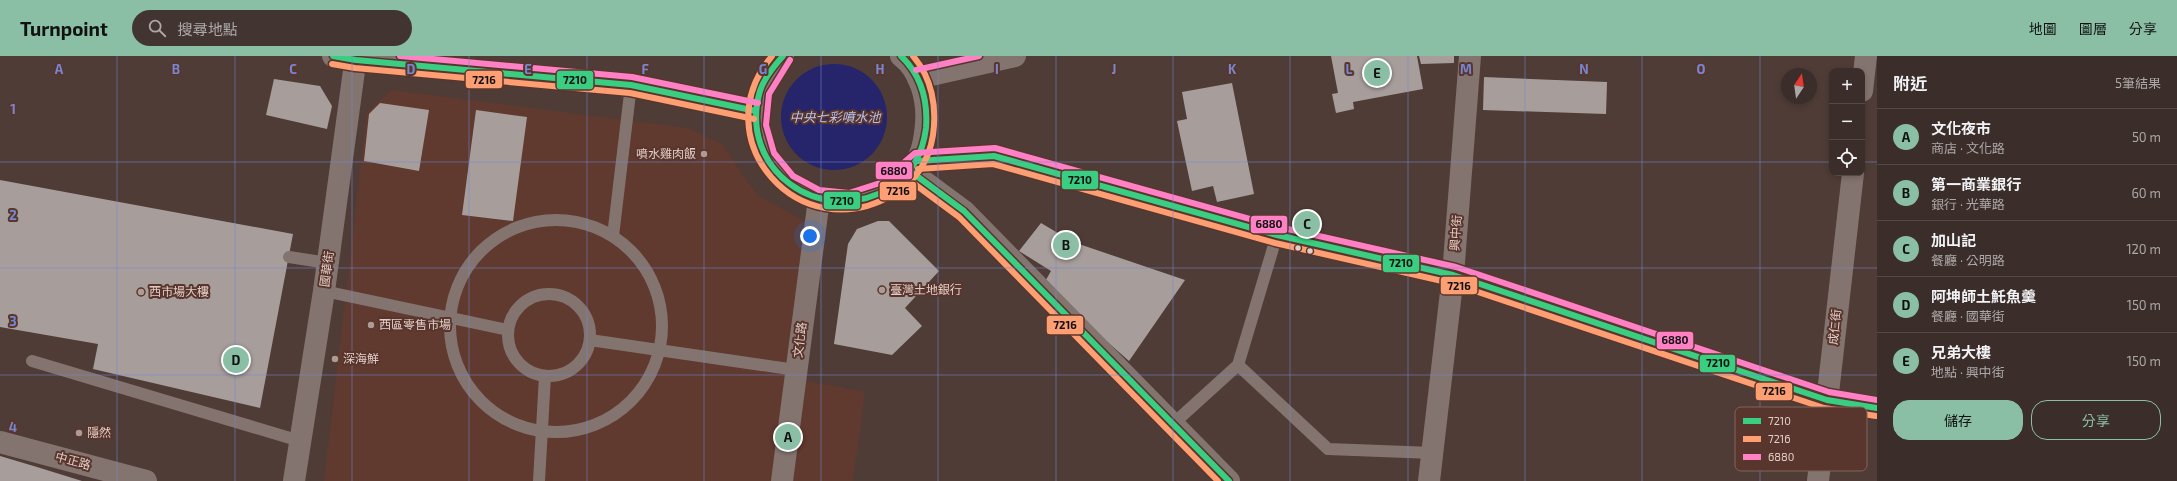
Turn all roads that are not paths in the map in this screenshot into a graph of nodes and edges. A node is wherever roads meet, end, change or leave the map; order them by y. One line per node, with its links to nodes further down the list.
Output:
1 (333, 56): 6 (street)
2 (783, 56): 9 (street)
3 (901, 56): 7 (street)
4 (1015, 56): 7 (street)
5 (1470, 56): 17 (street, 興中街)
6 (356, 58): 8 (street); 16 (street, 國華街)
7 (918, 78): 10 (street)
8 (631, 84): 9 (street); 14 (lane)
9 (756, 111): 12 (street)
10 (913, 166): 12 (street); 13 (street); 30 (street)
11 (1853, 176): 27 (street, 成仁街)
12 (819, 199): 25 (street, 文化路)
13 (1277, 235): 17 (street); 24 (lane)
14 (613, 236): 19 (lane); 22 (lane)
15 (289, 257): 16 (lane)
16 (328, 263): 18 (street, 國華街)
17 (1453, 275): 27 (street); 34 (street, 興中街)
18 (324, 292): 19 (lane); 32 (street, 國華街)
19 (449, 317): 20 (lane); 31 (lane)
20 (508, 330): 21 (lane); 26 (lane)
21 (590, 340): 22 (lane); 26 (lane)
22 (660, 350): 25 (lane); 31 (lane)
23 (32, 361): 32 (lane)
24 (1238, 365): 30 (lane); 34 (lane)
25 (796, 370): 39 (street, 文化路)
26 (544, 376): 31 (lane)
27 (1827, 400): 28 (street, 成仁街); 29 (street)
28 (1826, 407)
29 (1877, 408)
30 (1173, 424): 40 (street)
31 (542, 430): 38 (lane)
32 (300, 441): 37 (street, 國華街)
33 (0, 442): 36 (street, 中正路)
34 (1433, 453): 41 (street, 興中街)
35 (1819, 471): 42 (street, 成仁街)
36 (146, 481)
37 (294, 481)
38 (539, 481)
39 (782, 481)
40 (1229, 481)
41 (1429, 481)
42 (1818, 481)

